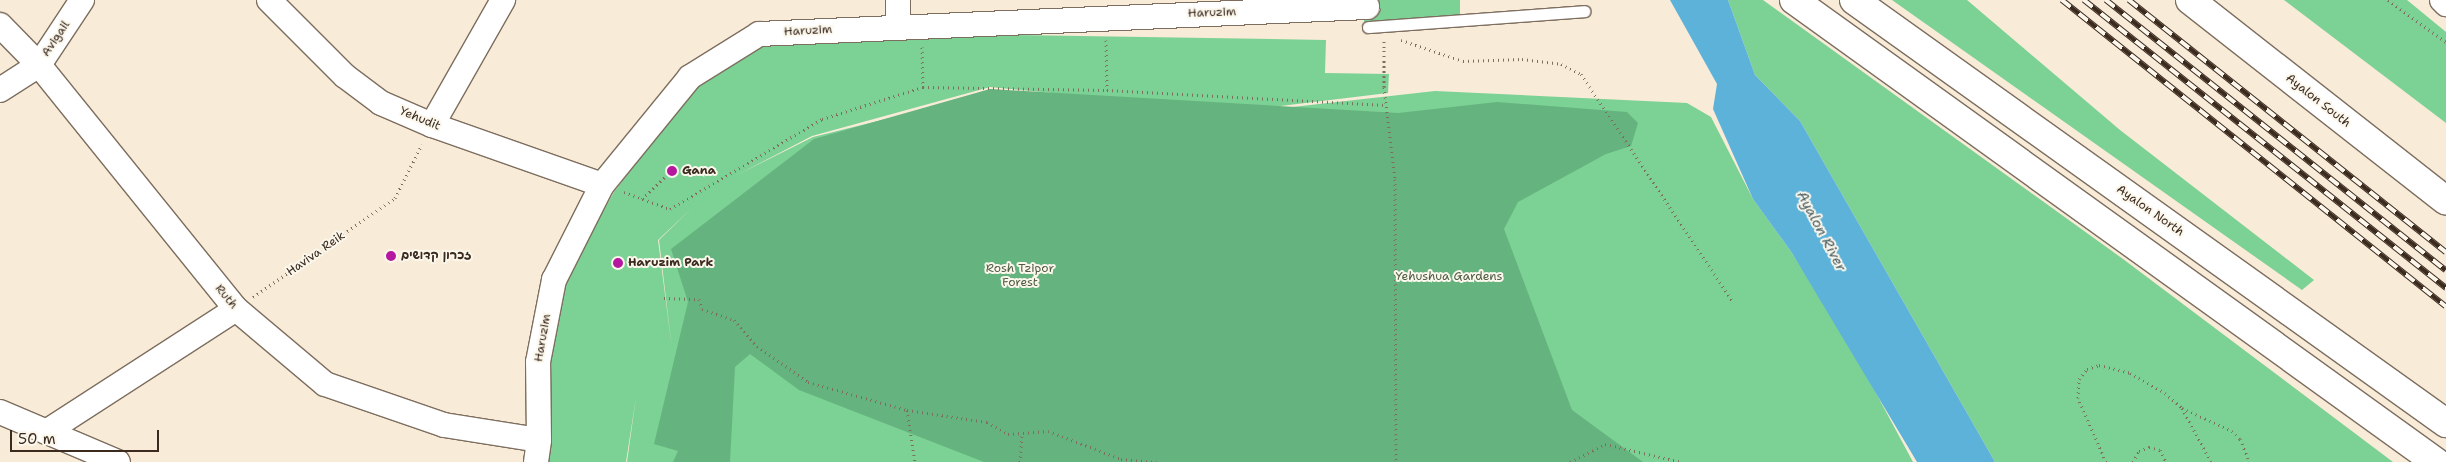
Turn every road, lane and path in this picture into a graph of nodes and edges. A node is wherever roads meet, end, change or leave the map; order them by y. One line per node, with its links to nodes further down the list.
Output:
1 (82, 0): 19 (street, Avigail)
2 (270, 0): 24 (street, Yehudit)
3 (503, 0): 24 (street)
4 (898, 0): 15 (street)
5 (1794, 0): 51 (highway)
6 (1854, 0): 18 (highway, Ayalon North)
7 (2190, 0): 28 (highway, Ayalon South)
8 (2388, 0): 17 (path)
9 (2442, 0): 10 (street)
10 (2446, 4)
11 (1584, 12): 16 (lane)
12 (1105, 17): 13 (street, Haruzim); 15 (street, Haruzim); 22 (path)
13 (1368, 17): 16 (lane)
14 (0, 25): 19 (street, Ruth)
15 (910, 26): 20 (path); 26 (street, Haruzim)
16 (1384, 30): 23 (path); 30 (path)
17 (2446, 42)
18 (1922, 49): 35 (highway, Ayalon North); 51 (highway)
19 (38, 65): 21 (street, Avigail); 31 (street, Ruth)
20 (923, 87): 22 (path); 27 (path)
21 (0, 90)
22 (1107, 90): 23 (path)
23 (1386, 105): 43 (path)
24 (432, 125): 26 (street, Yehudit); 31 (path, Haviva Reik)
25 (669, 173): 27 (path)
26 (602, 185): 27 (path); 38 (street, Haruzim)
27 (642, 199)
28 (2446, 201)
29 (664, 298): 33 (path)
30 (1733, 302)
31 (236, 309): 36 (street); 38 (street, Ruth)
32 (2182, 408): 46 (path); 49 (path); 50 (path)
33 (907, 410): 37 (path); 40 (path)
34 (0, 412): 36 (street)
35 (2446, 423)
36 (46, 432): 39 (street)
37 (1022, 433): 41 (path); 42 (path)
38 (537, 451)
39 (118, 462)
40 (915, 462)
41 (1020, 462)
42 (1157, 462)
43 (1396, 462)
44 (1570, 462): 45 (path)
45 (1681, 462)
46 (2106, 462)
47 (2133, 462): 48 (path)
48 (2166, 462)
49 (2211, 462)
50 (2250, 462)
51 (2437, 462)

